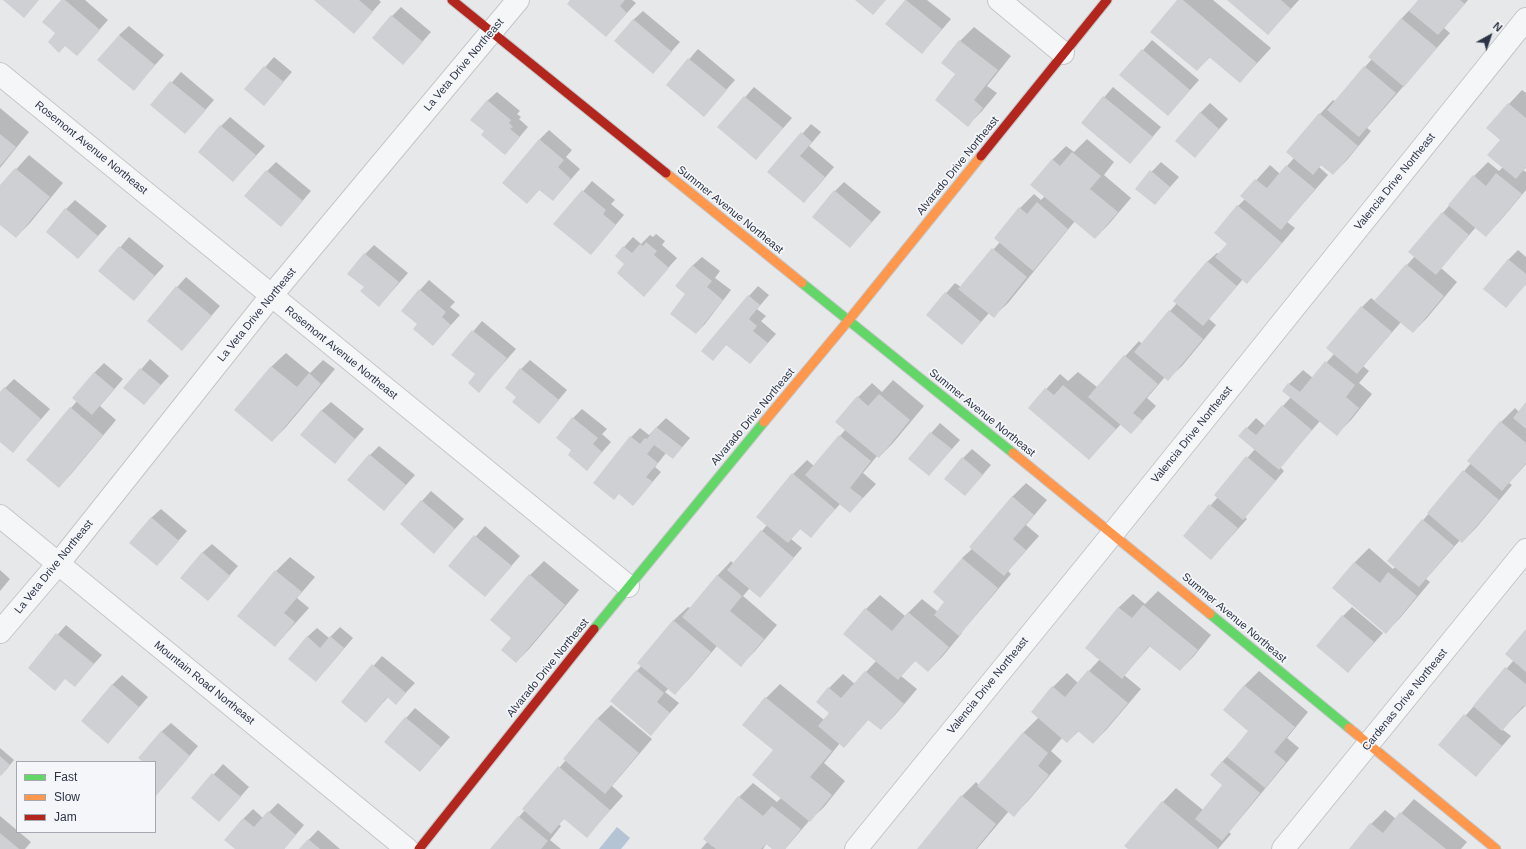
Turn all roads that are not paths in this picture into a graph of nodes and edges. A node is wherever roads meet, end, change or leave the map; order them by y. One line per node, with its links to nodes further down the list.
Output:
1 (452, 0): 6 (street, Summer Avenue Northeast)
2 (518, 0): 6 (street, La Veta Drive Northeast)
3 (998, 0): 7 (street)
4 (1107, 0): 7 (street, Alvarado Drive Northeast)
5 (1526, 19): 12 (street, Valencia Drive Northeast)
6 (491, 32): 9 (street, La Veta Drive Northeast); 10 (street, Summer Avenue Northeast)
7 (1063, 53): 10 (street, Alvarado Drive Northeast)
8 (0, 74): 9 (street, Rosemont Avenue Northeast)
9 (271, 296): 14 (street, La Veta Drive Northeast); 15 (street, Rosemont Avenue Northeast)
10 (848, 321): 12 (street, Summer Avenue Northeast); 15 (street, Alvarado Drive Northeast)
11 (0, 516): 14 (street, Mountain Road Northeast)
12 (1113, 533): 17 (street, Summer Avenue Northeast); 20 (street, Valencia Drive Northeast)
13 (1526, 550): 17 (street, Cardenas Drive Northeast)
14 (58, 564): 16 (street, La Veta Drive Northeast); 18 (street, Mountain Road Northeast)
15 (628, 586): 19 (street, Alvarado Drive Northeast)
16 (0, 632)
17 (1368, 744): 21 (street, Cardenas Drive Northeast); 22 (street, Summer Avenue Northeast)
18 (407, 849)
19 (419, 849)
20 (856, 849)
21 (1283, 849)
22 (1496, 849)

